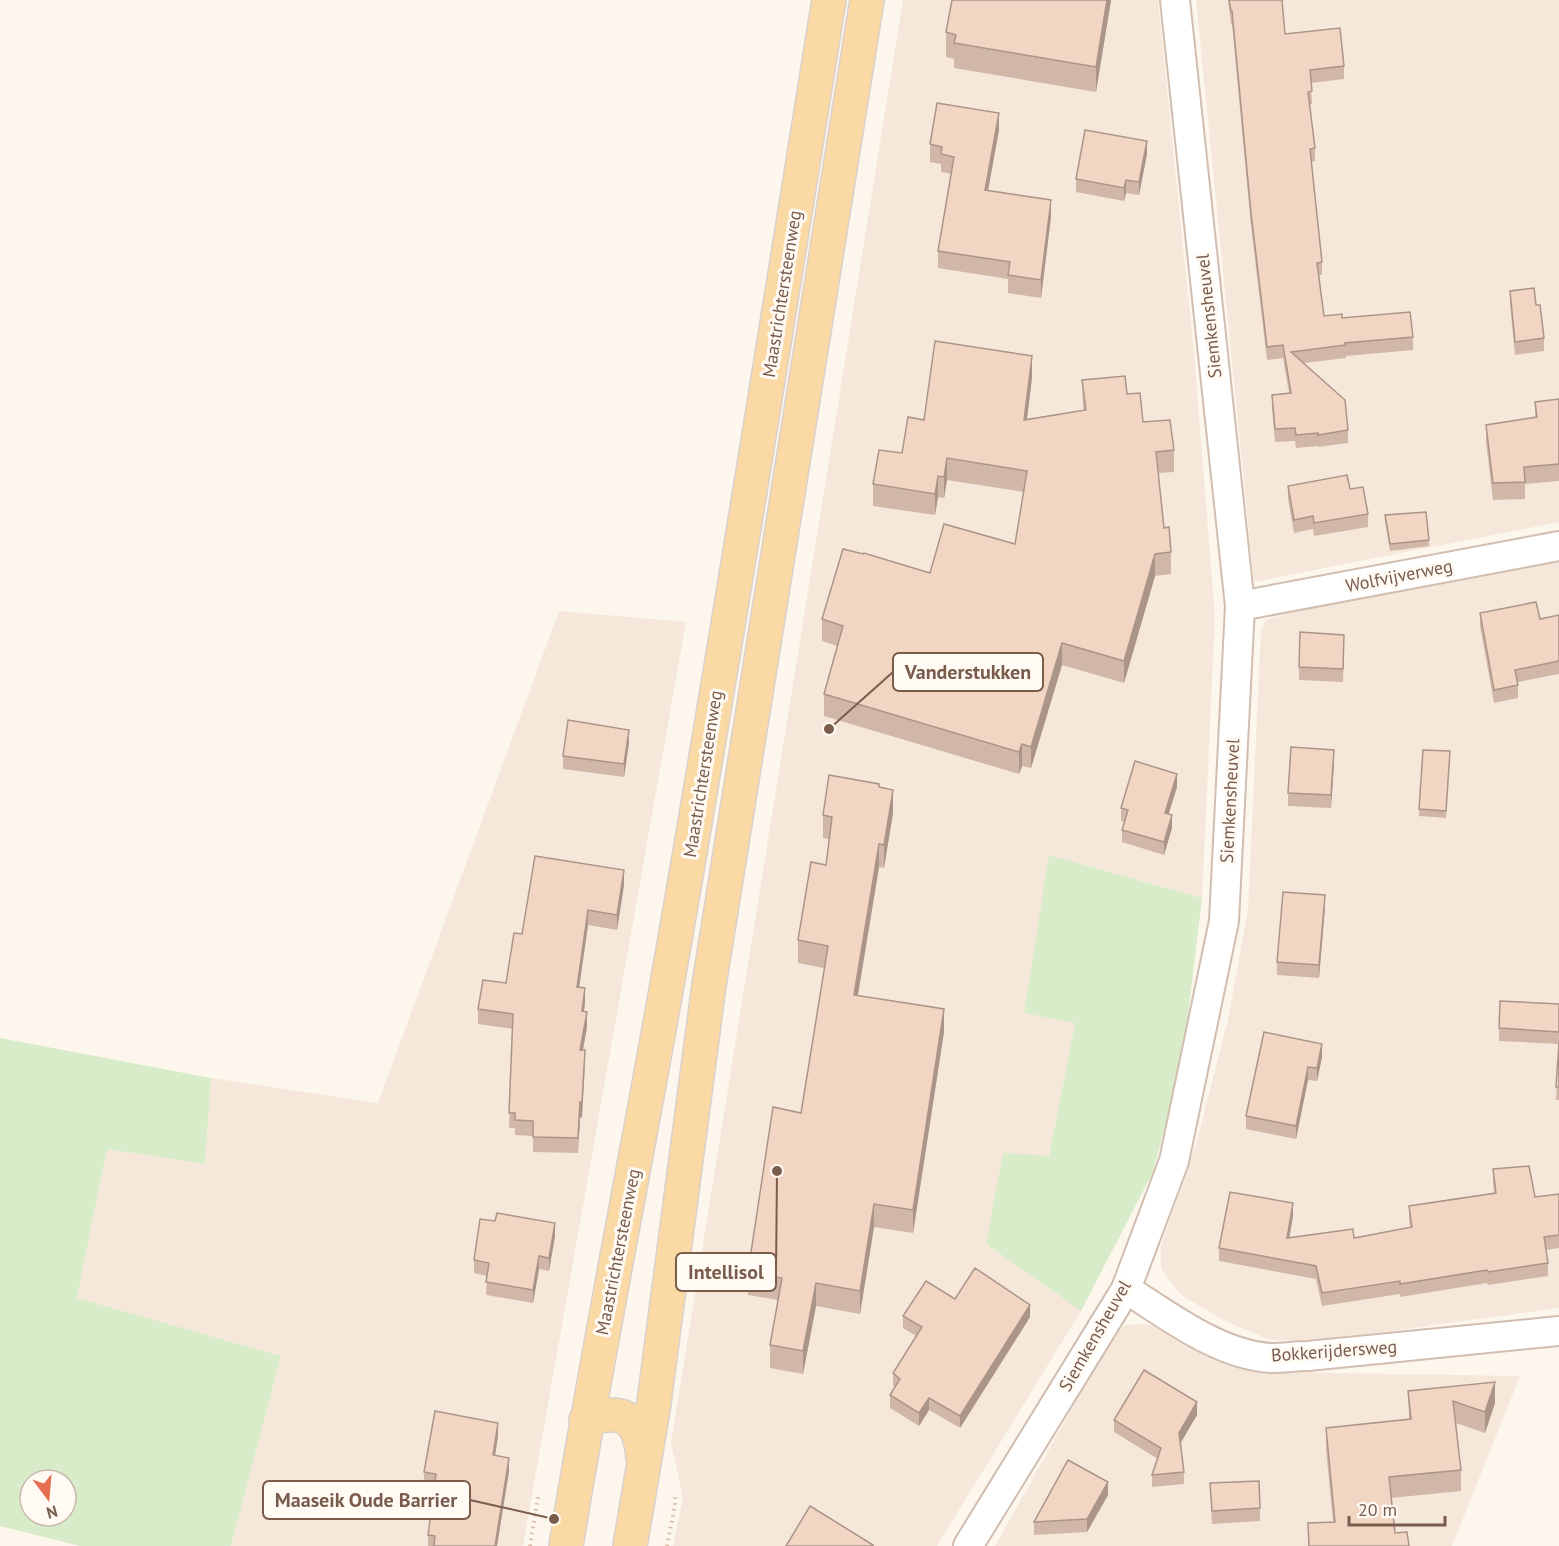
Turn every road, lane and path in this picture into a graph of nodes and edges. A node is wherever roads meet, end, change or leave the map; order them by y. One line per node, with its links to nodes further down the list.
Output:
1 (829, 0): 8 (main road, Maastrichtersteenweg)
2 (867, 0): 9 (main road, Maastrichtersteenweg)
3 (1175, 0): 5 (street, Siemkensheuvel)
4 (1559, 546): 5 (street, Wolfvijverweg)
5 (1240, 606): 6 (street, Siemkensheuvel)
6 (1126, 1289): 7 (street, Bokkerijdersweg); 12 (street, Siemkensheuvel)
7 (1559, 1330)
8 (586, 1420): 9 (main road); 10 (main road, Maastrichtersteenweg)
9 (644, 1457): 11 (main road, Maastrichtersteenweg)
10 (566, 1546)
11 (630, 1546)
12 (968, 1546)

